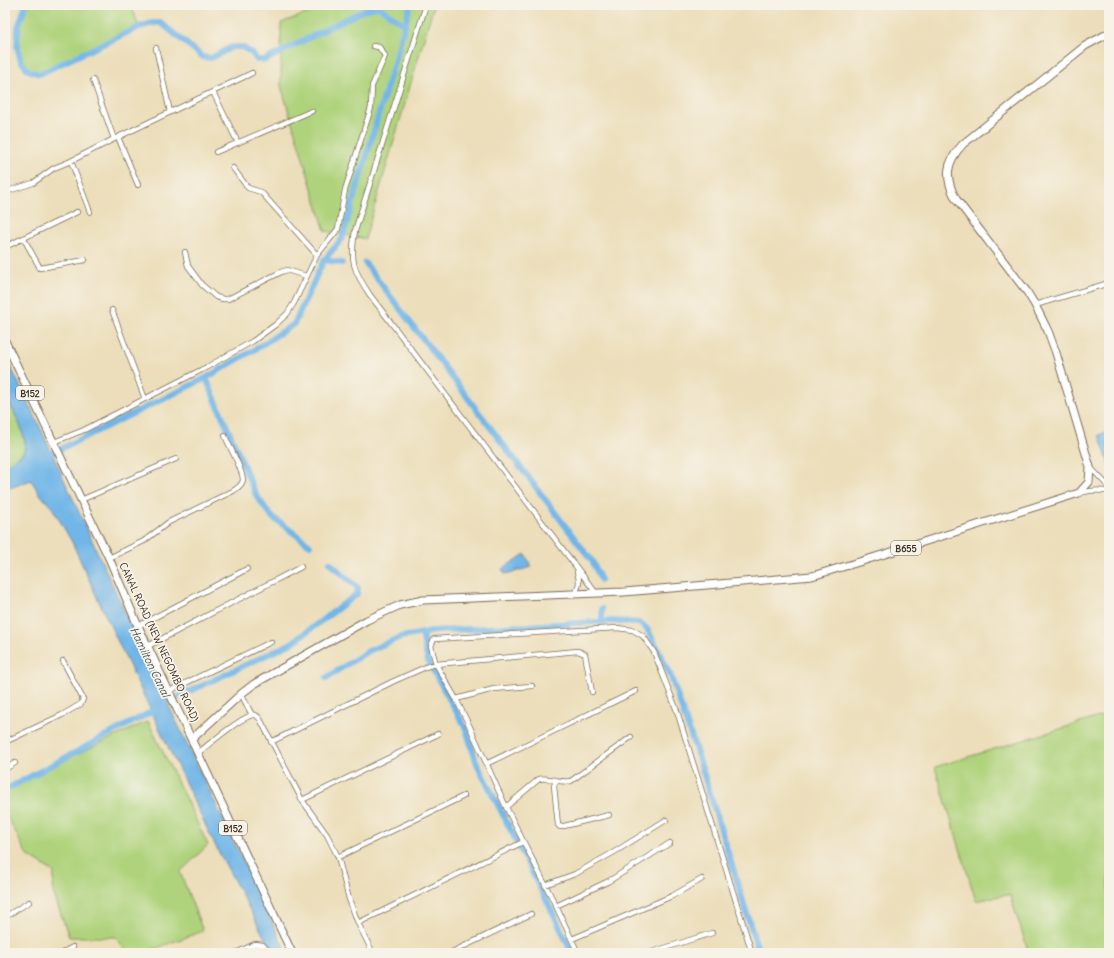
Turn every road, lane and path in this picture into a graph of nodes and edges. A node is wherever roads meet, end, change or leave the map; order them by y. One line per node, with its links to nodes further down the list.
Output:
1 (426, 5): 40 (street)
2 (1109, 33): 26 (main road)
3 (373, 46): 22 (street)
4 (156, 48): 9 (street)
5 (252, 73): 7 (street)
6 (93, 80): 10 (street)
7 (213, 92): 9 (street); 11 (street)
8 (312, 111): 11 (street)
9 (170, 112): 10 (street)
10 (116, 138): 13 (street); 15 (street)
11 (238, 143): 12 (street)
12 (216, 152)
13 (72, 161): 16 (street); 18 (street)
14 (233, 168): 22 (street)
15 (138, 185)
16 (5, 192)
17 (77, 212): 19 (street)
18 (90, 212)
19 (24, 239): 20 (street); 23 (street)
20 (5, 247)
21 (185, 252): 24 (street)
22 (317, 255): 24 (street)
23 (85, 260)
24 (306, 276): 29 (street)
25 (1109, 283): 26 (street)
26 (1035, 305): 33 (main road)
27 (112, 310): 29 (street)
28 (5, 341): 31 (main road, CANAL ROAD (NEW NEGOMBO ROAD) / B152)
29 (145, 398): 31 (street)
30 (225, 436): 38 (street)
31 (54, 443): 37 (main road, CANAL ROAD (NEW NEGOMBO ROAD) / B152)
32 (176, 459): 37 (street)
33 (1090, 467): 34 (street); 36 (main road)
34 (1109, 487)
35 (1109, 492): 36 (street)
36 (1079, 493): 42 (main road, B655)
37 (81, 500): 38 (main road, CANAL ROAD (NEW NEGOMBO ROAD) / B152)
38 (109, 558): 44 (main road, CANAL ROAD (NEW NEGOMBO ROAD) / B152)
39 (301, 567): 46 (street)
40 (577, 568): 42 (street); 43 (street)
41 (247, 569): 44 (street)
42 (596, 593): 43 (main road, B655)
43 (574, 594): 53 (main road, B655)
44 (138, 626): 46 (main road, CANAL ROAD (NEW NEGOMBO ROAD) / B152)
45 (270, 642): 51 (street)
46 (148, 646): 51 (main road, CANAL ROAD (NEW NEGOMBO ROAD) / B152)
47 (63, 661): 59 (street)
48 (435, 664): 52 (street); 54 (street); 60 (street); 92 (street)
49 (532, 686): 54 (street)
50 (636, 691): 63 (street)
51 (170, 692): 58 (main road, CANAL ROAD (NEW NEGOMBO ROAD) / B152)
52 (592, 692)
53 (241, 694): 55 (street); 58 (main road, B655)
54 (456, 699): 63 (street)
55 (252, 715): 60 (street); 61 (street)
56 (438, 734): 67 (street)
57 (631, 737): 65 (street)
58 (192, 739): 61 (main road, CANAL ROAD (NEW NEGOMBO ROAD) / B152)
59 (5, 742)
60 (272, 742): 67 (street)
61 (198, 753): 87 (main road, CANAL ROAD (NEW NEGOMBO ROAD) / B152)
62 (15, 763): 64 (street)
63 (486, 764): 68 (street)
64 (5, 769)
65 (556, 780): 68 (street); 69 (street)
66 (464, 796): 73 (street)
67 (302, 800): 73 (street)
68 (506, 807): 71 (street)
69 (609, 815)
70 (666, 820): 75 (street)
71 (522, 842): 75 (street); 80 (street)
72 (670, 843): 77 (street)
73 (338, 857): 80 (street)
74 (702, 879): 82 (street)
75 (545, 885): 77 (street)
76 (29, 902): 79 (street)
77 (556, 906): 82 (street)
78 (531, 914): 89 (street)
79 (5, 917)
80 (358, 923): 88 (street)
81 (712, 933): 91 (street)
82 (572, 939): 90 (street)
83 (73, 947): 84 (street)
84 (62, 953)
85 (236, 953): 86 (street)
86 (271, 953)
87 (292, 953)
88 (373, 953)
89 (450, 953)
90 (578, 953)
91 (649, 953)
92 (752, 953)

